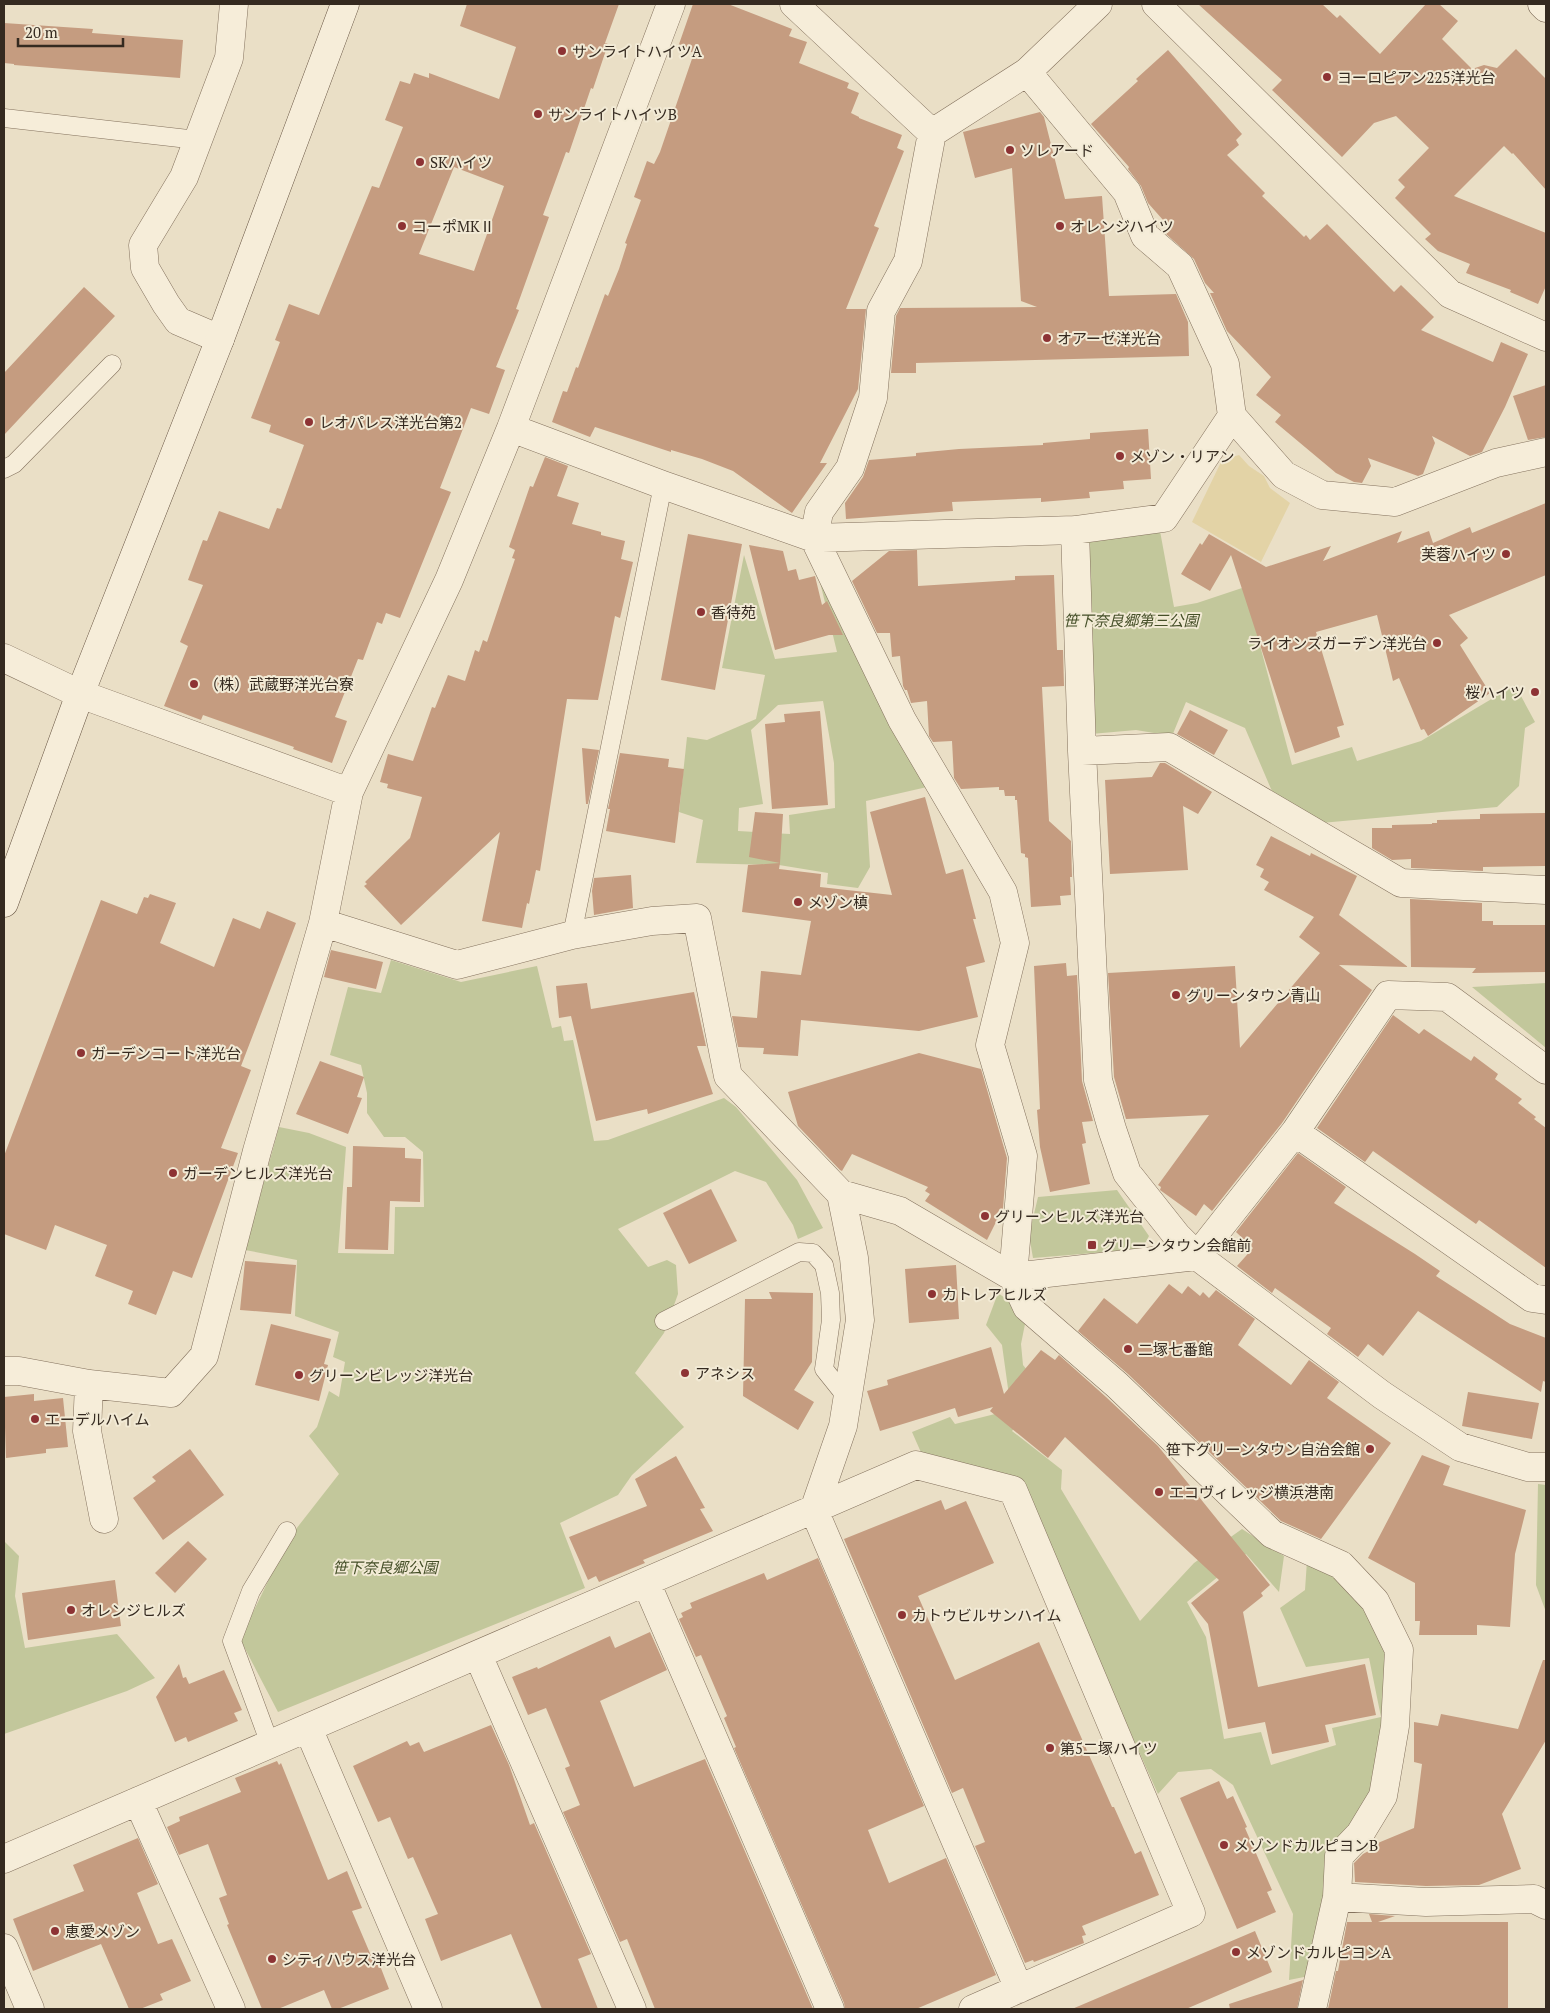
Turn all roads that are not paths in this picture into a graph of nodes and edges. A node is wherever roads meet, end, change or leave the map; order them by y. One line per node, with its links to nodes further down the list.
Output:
1 (234, 4): 12 (street)
2 (345, 4): 14 (street)
3 (672, 4): 17 (street)
4 (794, 4): 11 (street)
5 (1098, 4): 9 (street)
6 (1156, 4): 13 (street)
7 (1542, 4): 8 (street)
8 (1546, 8)
9 (1027, 72): 11 (street); 16 (street)
10 (4, 118): 12 (lane)
11 (932, 134): 22 (street)
12 (197, 140): 14 (street)
13 (1546, 337)
14 (220, 339): 24 (street)
15 (112, 364): 19 (lane)
16 (1232, 416): 18 (street); 21 (street)
17 (511, 428): 20 (street); 26 (street)
18 (1546, 452)
19 (4, 469)
20 (663, 485): 22 (street); 30 (lane)
21 (1075, 530): 22 (street); 25 (street)
22 (814, 538): 35 (street)
23 (4, 658): 24 (street)
24 (80, 694): 26 (street); 28 (street)
25 (1082, 751): 27 (street); 34 (street)
26 (349, 792): 29 (street)
27 (1546, 890)
28 (4, 903)
29 (323, 923): 30 (street); 39 (street)
30 (572, 935): 33 (street)
31 (1546, 1070): 32 (street)
32 (1295, 1132): 34 (street); 36 (street)
33 (840, 1194): 35 (street); 40 (street)
34 (1198, 1256): 35 (street); 41 (street)
35 (1013, 1277): 51 (street)
36 (1546, 1300)
37 (664, 1322): 40 (lane)
38 (4, 1371): 39 (street)
39 (89, 1384): 43 (street)
40 (848, 1398): 42 (street)
41 (1546, 1467)
42 (814, 1510): 45 (street); 54 (street); 54 (street)
43 (104, 1519)
44 (287, 1531): 48 (lane)
45 (646, 1582): 46 (street); 59 (street)
46 (478, 1655): 47 (street); 58 (street)
47 (308, 1728): 48 (street); 57 (street)
48 (270, 1744): 49 (street)
49 (138, 1801): 50 (street); 56 (street)
50 (4, 1859)
51 (1337, 1897): 52 (street); 61 (street)
52 (1546, 1905)
53 (4, 1948): 55 (street)
54 (1019, 1990): 60 (street)
55 (30, 2009)
56 (231, 2009)
57 (428, 2009)
58 (632, 2009)
59 (830, 2009)
60 (973, 2009)
61 (1312, 2009)

